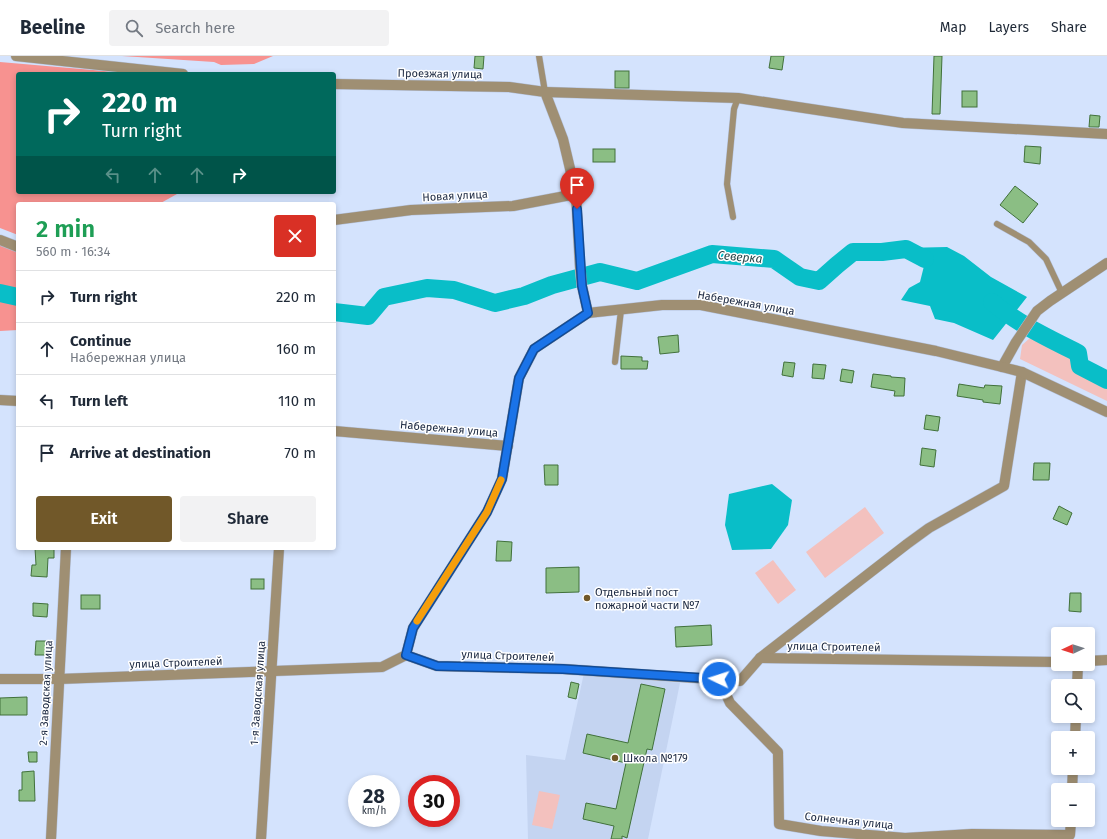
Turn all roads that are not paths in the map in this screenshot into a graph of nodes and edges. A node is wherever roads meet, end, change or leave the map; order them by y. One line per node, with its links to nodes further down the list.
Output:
1 (16, 56): 3 (street)
2 (539, 56): 5 (lane)
3 (164, 72)
4 (336, 84): 5 (street, Проезжая улица)
5 (545, 92): 6 (street, Проезжая улица); 8 (street)
6 (738, 98): 7 (street, Проезжая улица); 9 (lane)
7 (1107, 134)
8 (576, 194): 10 (street, Новая улица); 17 (street)
9 (733, 217)
10 (336, 220)
11 (997, 224): 15 (lane)
12 (0, 240): 13 (street)
13 (16, 246)
14 (1107, 263): 15 (street)
15 (1062, 293): 19 (street)
16 (621, 310): 17 (street, Набережная улица); 18 (lane); 19 (street, Набережная улица)
17 (588, 313): 25 (street, Набережная улица)
18 (614, 362)
19 (1002, 366): 20 (street, Набережная улица)
20 (1022, 372): 23 (street, Набережная улица); 29 (street)
21 (0, 400): 22 (street)
22 (16, 401)
23 (1107, 412)
24 (336, 431): 25 (street, Набережная улица)
25 (508, 446): 30 (street)
26 (66, 550): 37 (street, 2-я Заводская улица)
27 (279, 550): 35 (street, 1-я Заводская улица)
28 (798, 621): 29 (lane)
29 (794, 633): 31 (street)
30 (406, 655): 35 (street, улица Строителей); 38 (street, улица Строителей)
31 (760, 658): 34 (street, улица Строителей); 38 (street, улица Строителей)
32 (1107, 660): 33 (street)
33 (1095, 661)
34 (1051, 662)
35 (271, 671): 37 (street, улица Строителей); 41 (street, 1-я Заводская улица)
36 (0, 679): 37 (street, улица Строителей)
37 (59, 679): 40 (street, 2-я Заводская улица)
38 (719, 679): 39 (street, Солнечная улица)
39 (1071, 827)
40 (51, 839)
41 (261, 839)

